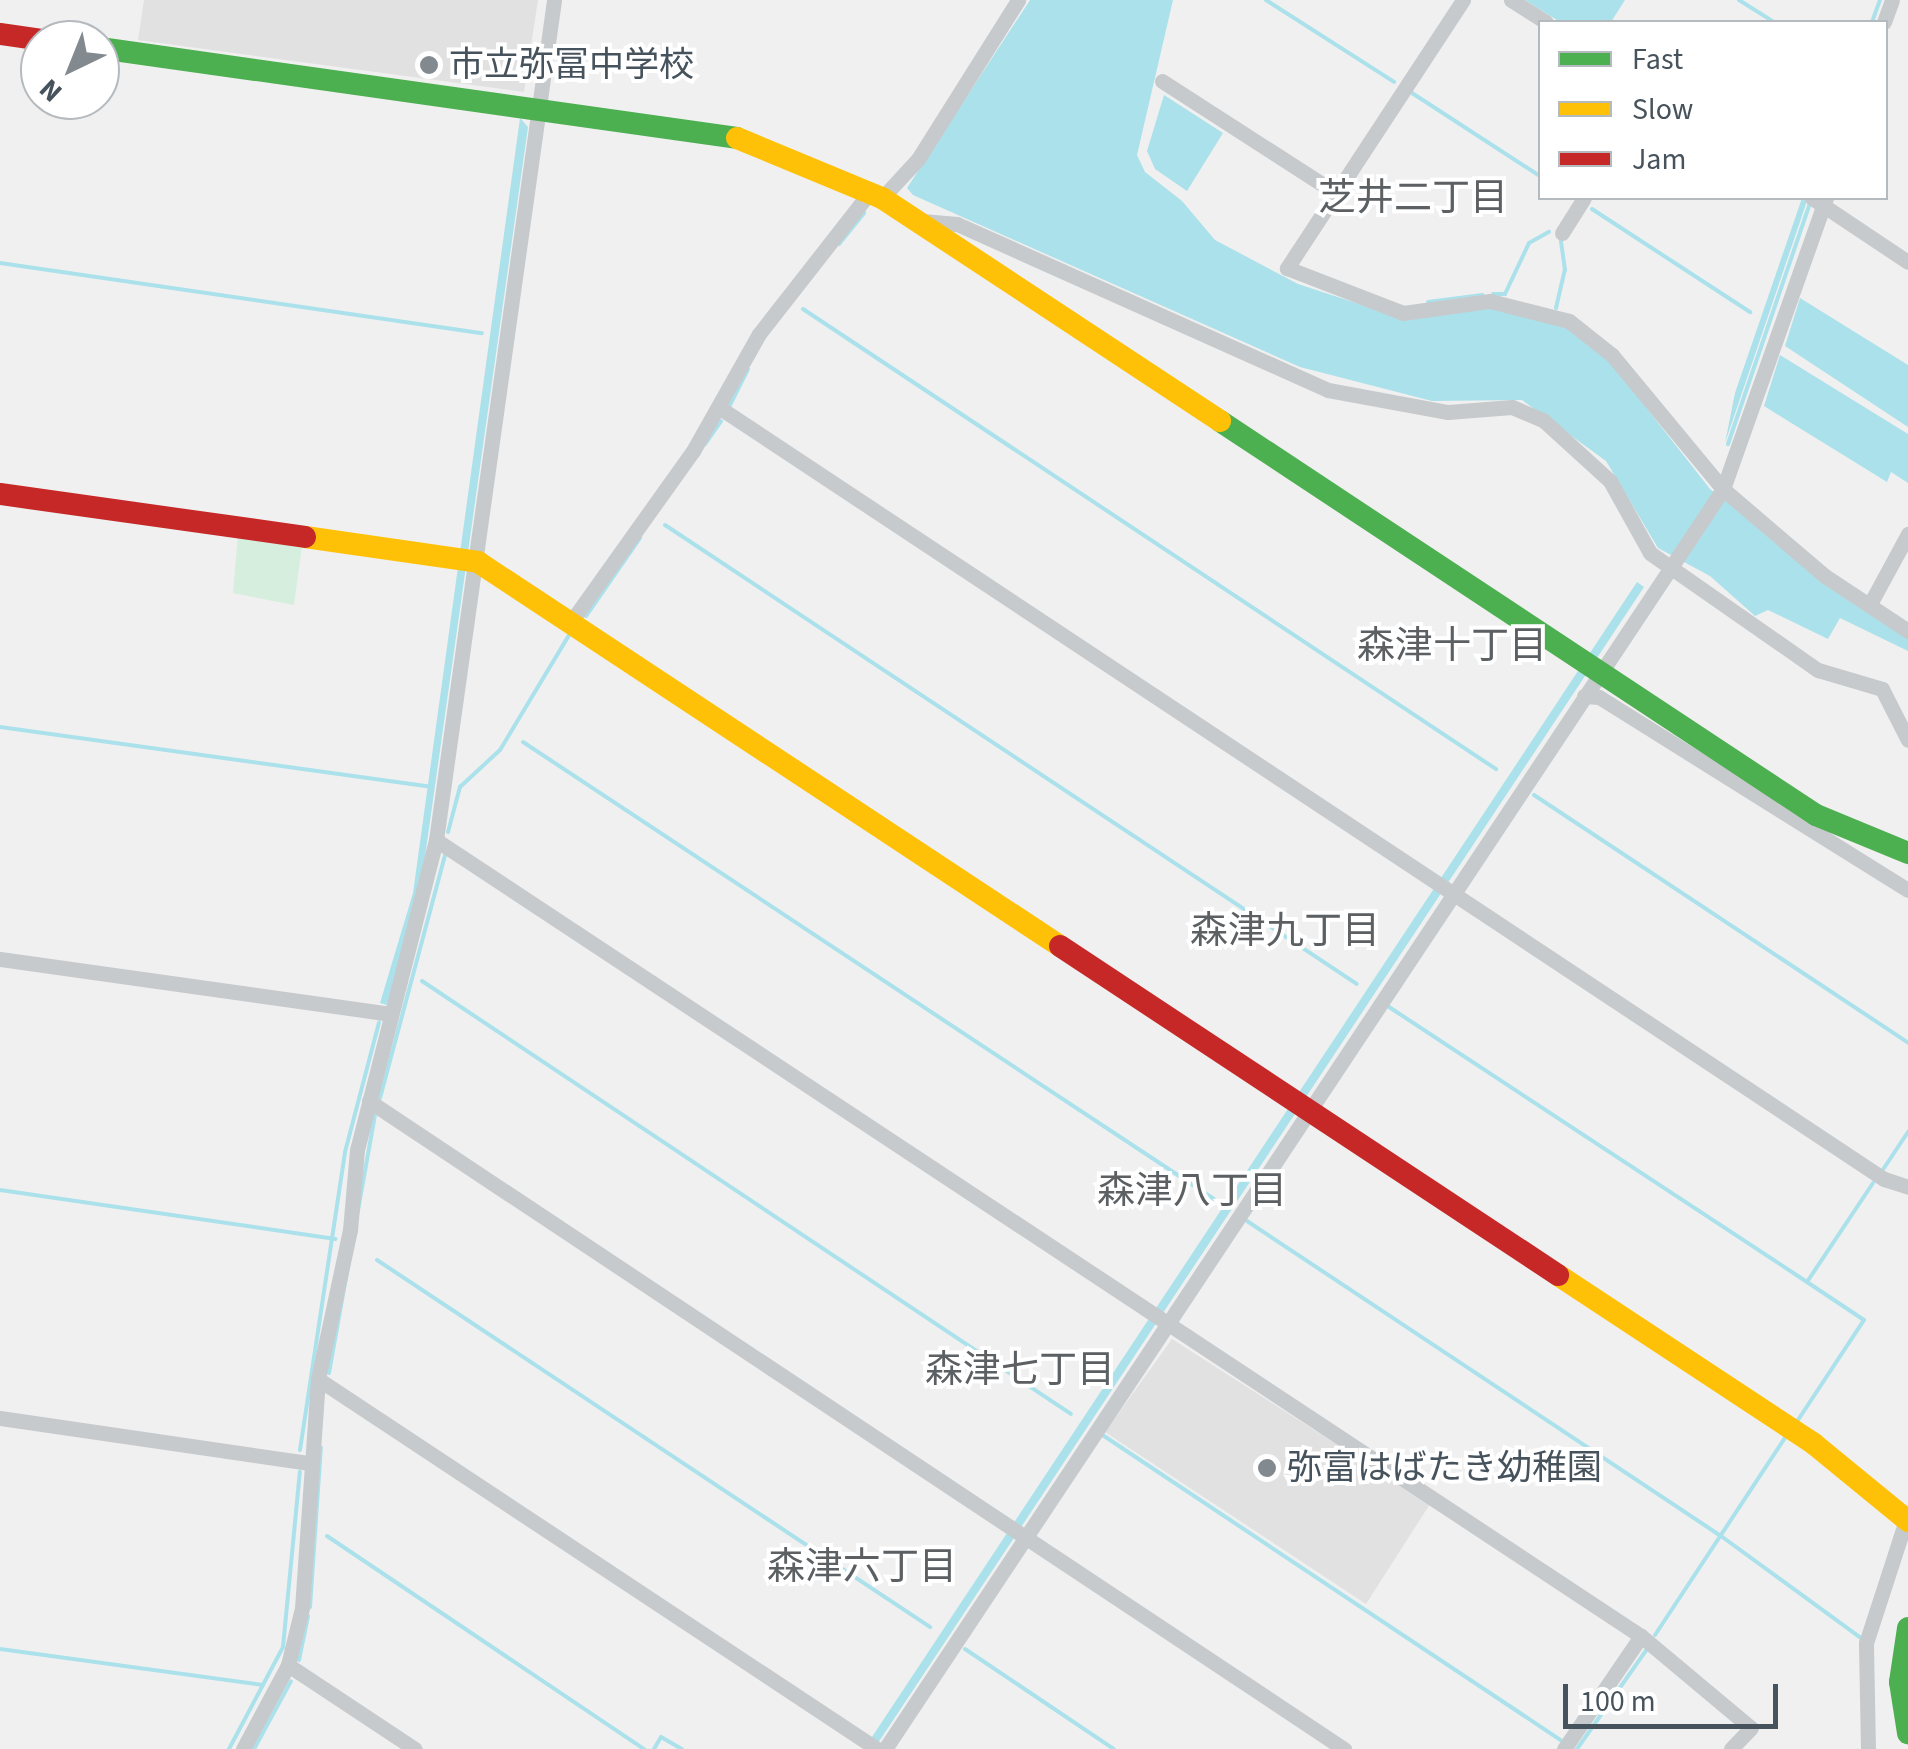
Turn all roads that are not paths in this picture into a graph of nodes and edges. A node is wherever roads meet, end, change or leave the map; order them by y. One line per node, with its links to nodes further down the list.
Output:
1 (554, 0): 8 (street)
2 (1018, 0): 10 (street)
3 (1462, 0): 9 (street)
4 (1511, 0): 5 (street)
5 (1543, 20)
6 (120, 51): 8 (street)
7 (1162, 80): 9 (street)
8 (538, 107): 10 (street); 20 (street)
9 (1336, 193): 17 (street)
10 (876, 196): 13 (street); 16 (street)
11 (1583, 200): 14 (street)
12 (1820, 200): 15 (street); 17 (street)
13 (915, 221): 21 (street); 25 (street)
14 (1562, 232)
15 (1908, 262)
16 (720, 408): 23 (street); 30 (street)
17 (1722, 489): 21 (street); 22 (street)
18 (0, 494): 20 (street)
19 (1908, 534): 22 (street)
20 (467, 560): 23 (street); 28 (street)
21 (1668, 566): 25 (street); 27 (street)
22 (1870, 604): 24 (street)
23 (572, 618): 35 (street)
24 (1908, 631)
25 (1590, 669): 26 (street); 29 (street)
26 (1584, 696): 30 (street); 31 (street)
27 (1908, 740)
28 (436, 840): 33 (street); 37 (street)
29 (1908, 853)
30 (1444, 889): 35 (street); 36 (street)
31 (1908, 890)
32 (0, 959): 33 (street)
33 (391, 1014): 34 (street)
34 (368, 1101): 38 (street); 42 (street)
35 (1299, 1102): 37 (street); 41 (street)
36 (1908, 1187)
37 (1160, 1318): 42 (street); 44 (street)
38 (318, 1379): 40 (street); 47 (street)
39 (0, 1418): 40 (street)
40 (310, 1463): 45 (street)
41 (1907, 1519): 54 (street)
42 (1019, 1530): 50 (street); 51 (street)
43 (1908, 1628): 46 (street)
44 (1641, 1636): 52 (street); 53 (street)
45 (288, 1665): 48 (street); 49 (street)
46 (1908, 1733)
47 (871, 1745)
48 (242, 1749)
49 (415, 1749)
50 (885, 1749)
51 (1344, 1749)
52 (1564, 1749)
53 (1731, 1749)
54 (1868, 1749)

